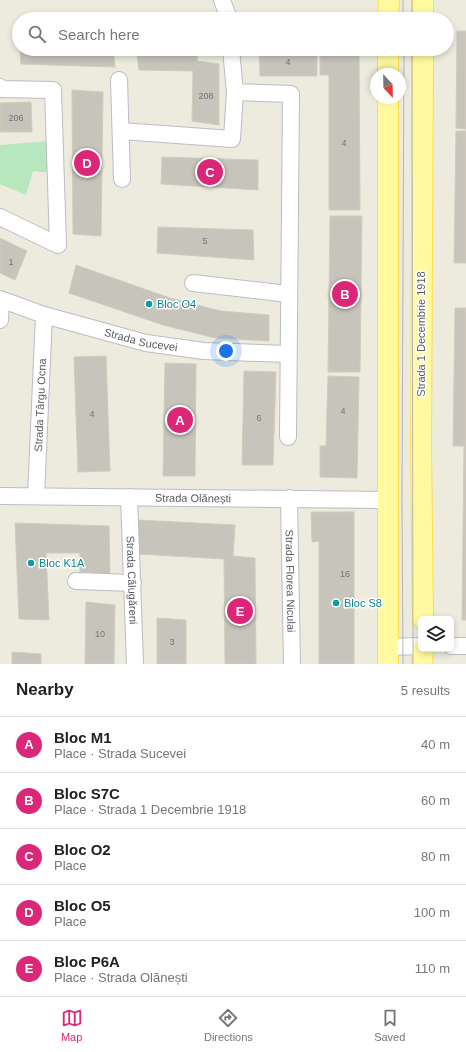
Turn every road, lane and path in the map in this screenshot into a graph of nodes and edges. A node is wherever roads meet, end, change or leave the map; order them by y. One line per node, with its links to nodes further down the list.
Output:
1 (222, 0): 4 (street)
2 (388, 0): 5 (main road)
3 (423, 0): 6 (main road)
4 (226, 12)
5 (388, 12)
6 (423, 12)
7 (232, 56): 13 (street)
8 (388, 56): 10 (main road)
9 (422, 56): 32 (main road, Strada 1 Decembrie 1918)
10 (388, 68)
11 (119, 80): 15 (street)
12 (0, 89): 17 (street)
13 (235, 92): 15 (street); 19 (street)
14 (388, 104): 29 (main road)
15 (121, 130): 16 (street)
16 (122, 179)
17 (0, 217)
18 (193, 283): 19 (street)
19 (288, 294): 23 (street)
20 (0, 299): 21 (street, Strada Sucevei); 22 (street)
21 (44, 315): 23 (street, Strada Sucevei); 26 (street, Strada Târgu Ocna)
22 (0, 320)
23 (287, 354): 24 (street)
24 (288, 437)
25 (0, 496): 26 (street, Strada Olănești)
26 (36, 496): 27 (street, Strada Olănești)
27 (129, 497): 28 (street, Strada Olănești); 31 (street, Strada Călugăreni)
28 (289, 498): 29 (street, Strada Olănești); 39 (street, Strada Florea Niculai)
29 (387, 500): 37 (main road)
30 (76, 581): 31 (street)
31 (133, 583): 38 (street, Strada Călugăreni)
32 (423, 616)
33 (454, 646): 34 (street)
34 (466, 646)
35 (418, 647): 37 (street)
36 (423, 652): 40 (main road)
37 (388, 655)
38 (135, 664)
39 (292, 664)
40 (422, 664)

